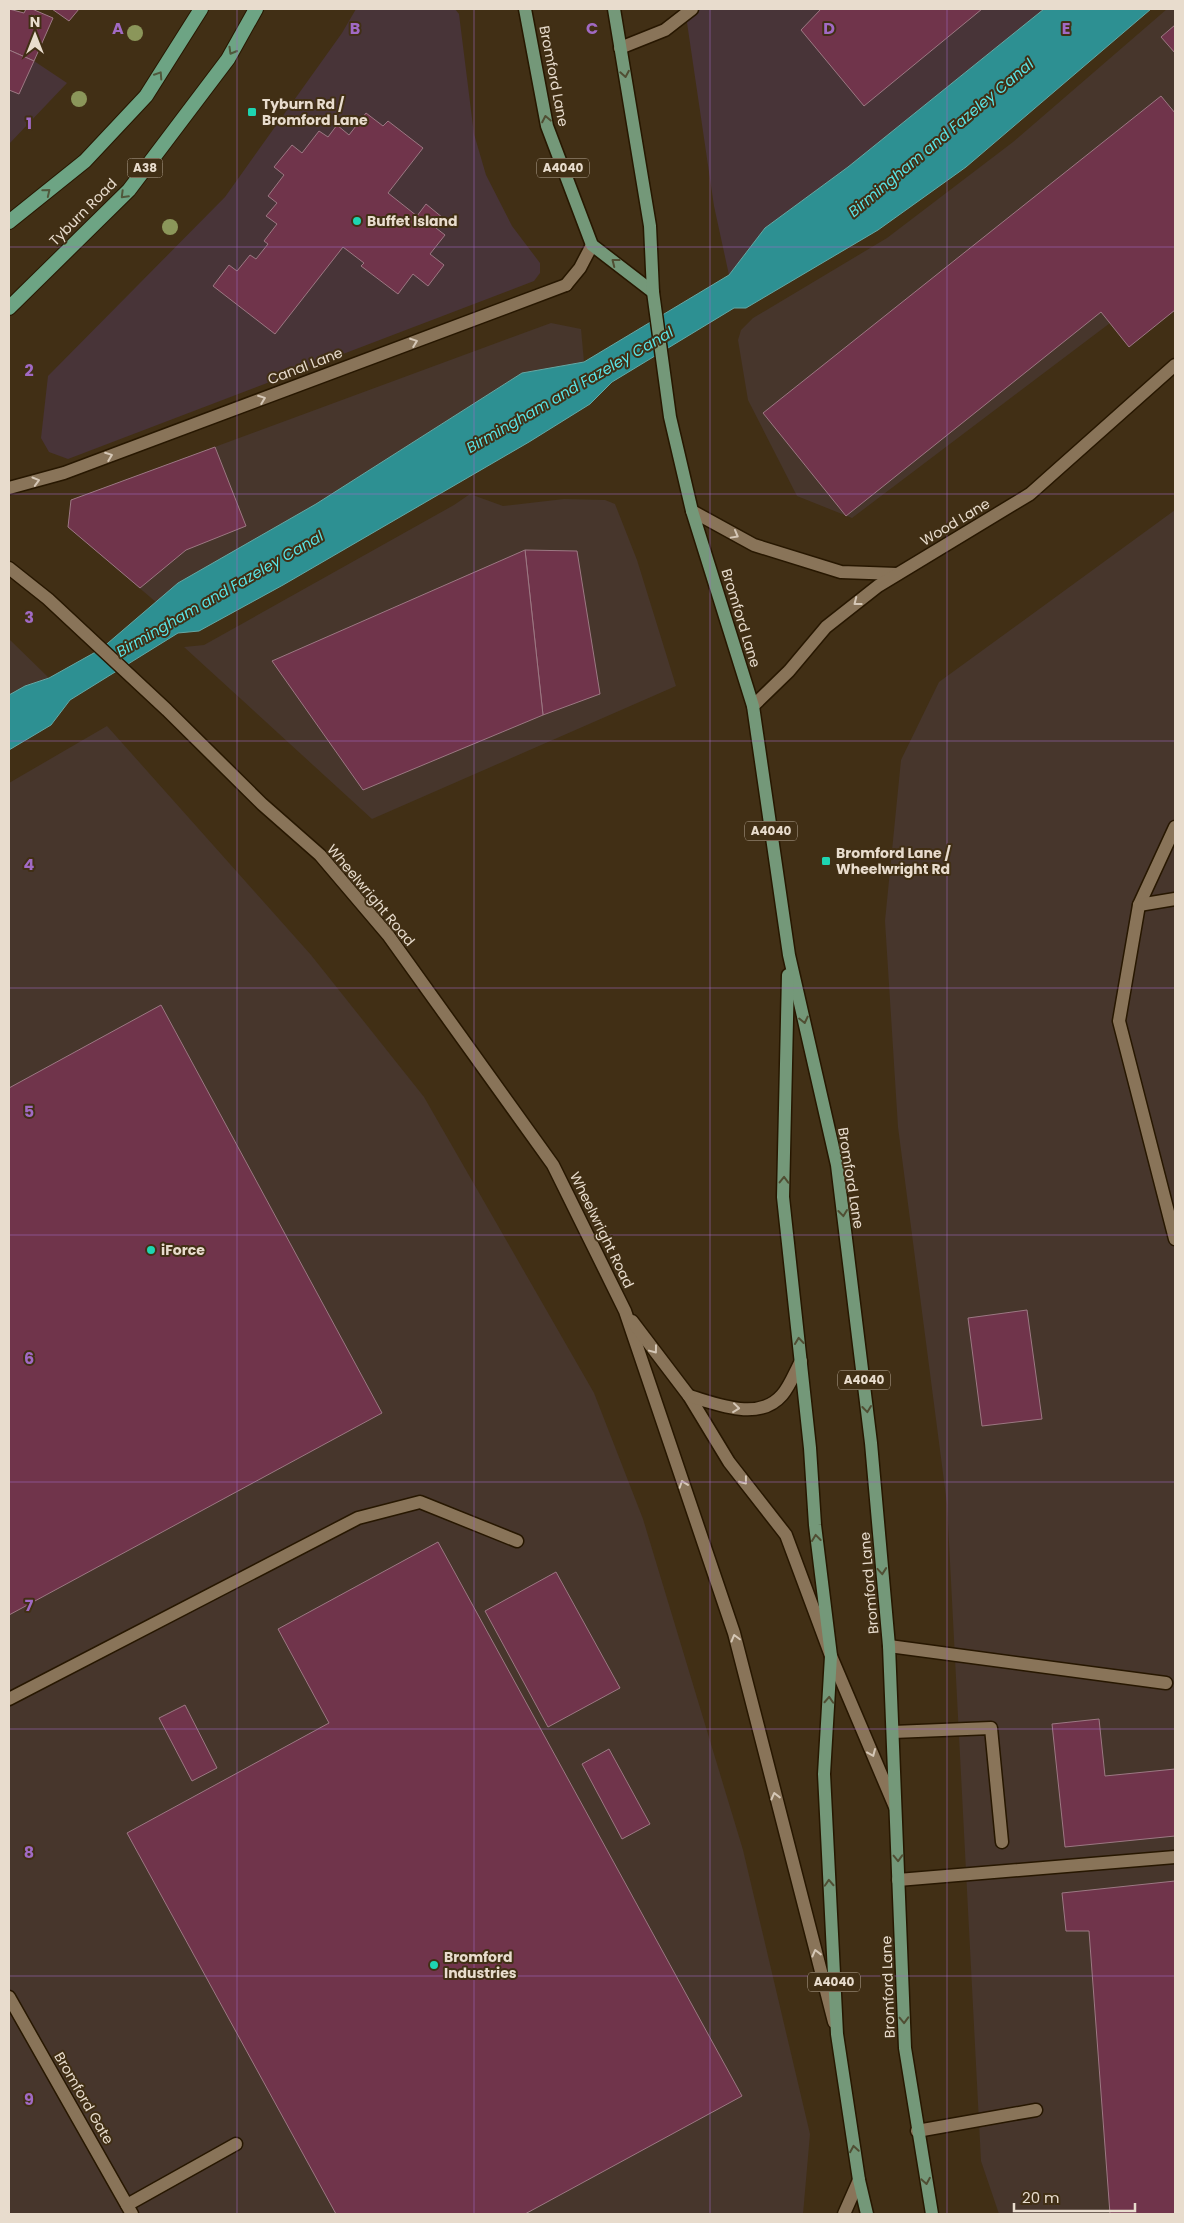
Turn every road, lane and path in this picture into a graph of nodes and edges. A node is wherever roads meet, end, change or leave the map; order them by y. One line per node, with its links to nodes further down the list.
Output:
1 (202, 9): 7 (highway, one-way to 1)
2 (256, 9): 10 (highway, Tyburn Road / A38, one-way to 10)
3 (526, 9): 8 (main road, Bromford Lane / A4040, one-way to 3)
4 (614, 9): 6 (main road, Bromford Lane / A4040)
5 (692, 9): 6 (street)
6 (620, 48): 9 (main road, Bromford Lane / A4040, one-way to 9)
7 (9, 222)
8 (592, 245): 9 (main road, one-way to 8); 12 (street, Canal Lane, one-way to 8)
9 (653, 292): 13 (main road, Bromford Lane / A4040)
10 (9, 308)
11 (1175, 365): 15 (street, Wood Lane)
12 (9, 488)
13 (692, 511): 15 (street, one-way to 15); 16 (main road, Bromford Lane / A4040)
14 (9, 568): 22 (street, Wheelwright Road)
15 (897, 574): 16 (street, Wood Lane, one-way to 16)
16 (753, 706): 20 (main road, Bromford Lane / A4040)
17 (1175, 827): 19 (street)
18 (1175, 899): 19 (street)
19 (1139, 905): 21 (street)
20 (789, 956): 23 (main road, Bromford Lane / A4040, one-way to 20); 26 (main road, Bromford Lane / A4040, one-way to 26)
21 (1175, 1239)
22 (625, 1310): 24 (street, one-way to 24); 36 (street, one-way to 22)
23 (801, 1361): 24 (street, one-way to 23); 27 (main road, Bromford Lane / A4040, one-way to 23)
24 (689, 1396): 27 (street, one-way to 27)
25 (517, 1541): 29 (street)
26 (890, 1646): 28 (street); 30 (main road, Bromford Lane / A4040)
27 (831, 1656): 31 (street, one-way to 31); 36 (main road, Bromford Lane / A4040, one-way to 27)
28 (1166, 1683)
29 (9, 1700)
30 (893, 1732): 31 (main road, Bromford Lane / A4040); 32 (street)
31 (896, 1809): 34 (main road, Bromford Lane / A4040, one-way to 34)
32 (1002, 1842)
33 (1175, 1857): 34 (street)
34 (898, 1880): 38 (main road, Bromford Lane / A4040, one-way to 38)
35 (9, 1997): 41 (street, Bromford Gate)
36 (837, 2034): 40 (main road, Bromford Lane / A4040, one-way to 36)
37 (1036, 2110): 38 (street)
38 (917, 2132): 44 (main road, Bromford Lane / A4040, one-way to 44)
39 (236, 2144): 41 (street)
40 (859, 2180): 42 (street); 43 (main road, Bromford Lane / A4040)
41 (130, 2210)
42 (844, 2214)
43 (867, 2214)
44 (932, 2214)

